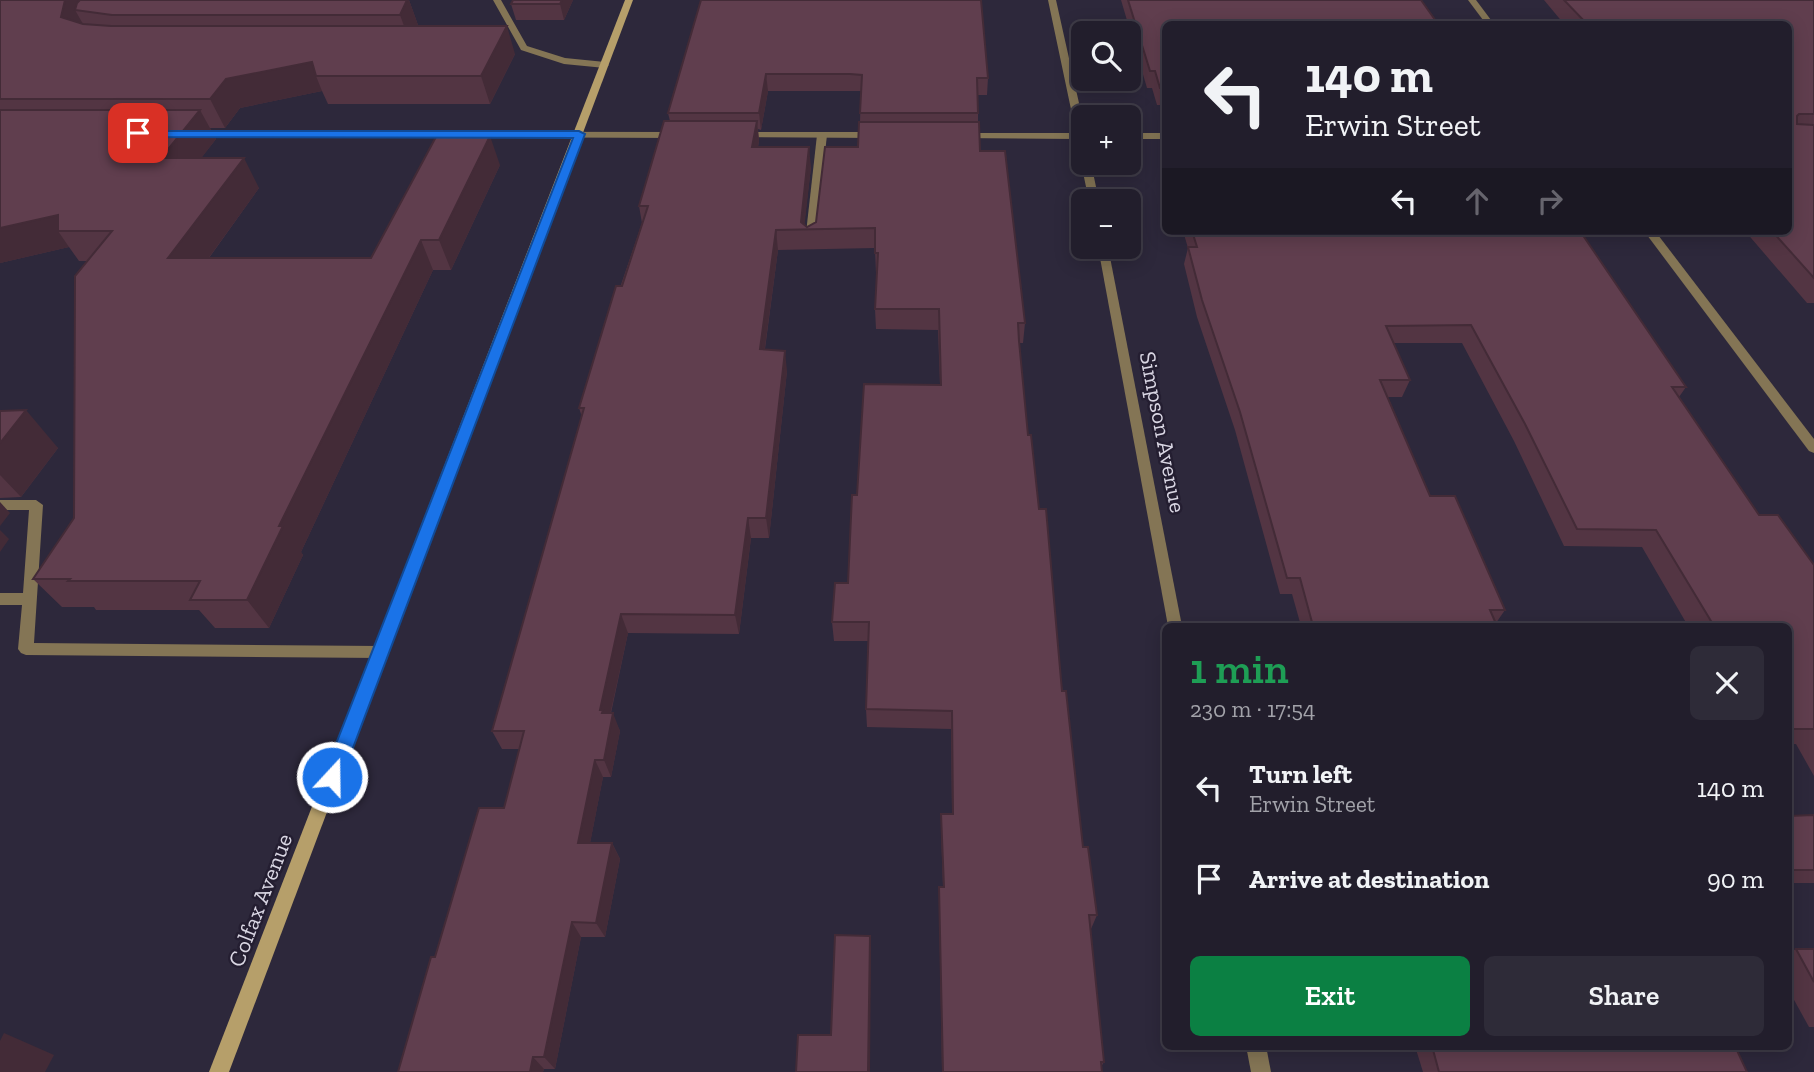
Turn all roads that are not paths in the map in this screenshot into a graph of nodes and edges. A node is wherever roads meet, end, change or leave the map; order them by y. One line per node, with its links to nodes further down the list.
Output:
1 (497, 0): 7 (street)
2 (629, 0): 8 (main road, Colfax Avenue)
3 (1052, 0): 9 (street)
4 (1472, 0): 5 (street)
5 (1488, 21)
6 (511, 48): 7 (street)
7 (524, 48): 8 (street)
8 (605, 65): 11 (main road, Colfax Avenue)
9 (1075, 105)
10 (179, 133): 11 (street)
11 (579, 134): 12 (street); 28 (main road, Colfax Avenue)
12 (687, 135)
13 (727, 135): 14 (street)
14 (822, 135): 15 (street); 21 (street)
15 (890, 135)
16 (945, 136): 19 (street)
17 (1141, 136): 18 (street)
18 (1162, 136)
19 (1071, 140)
20 (1652, 235): 23 (street)
21 (810, 242)
22 (1105, 259): 27 (street, Simpson Avenue)
23 (1814, 448)
24 (0, 505): 26 (street)
25 (0, 599): 26 (street)
26 (30, 599): 28 (street)
27 (1174, 623)
28 (380, 652): 30 (main road, Colfax Avenue)
29 (1257, 1050): 31 (street)
30 (219, 1072)
31 (1261, 1072)

